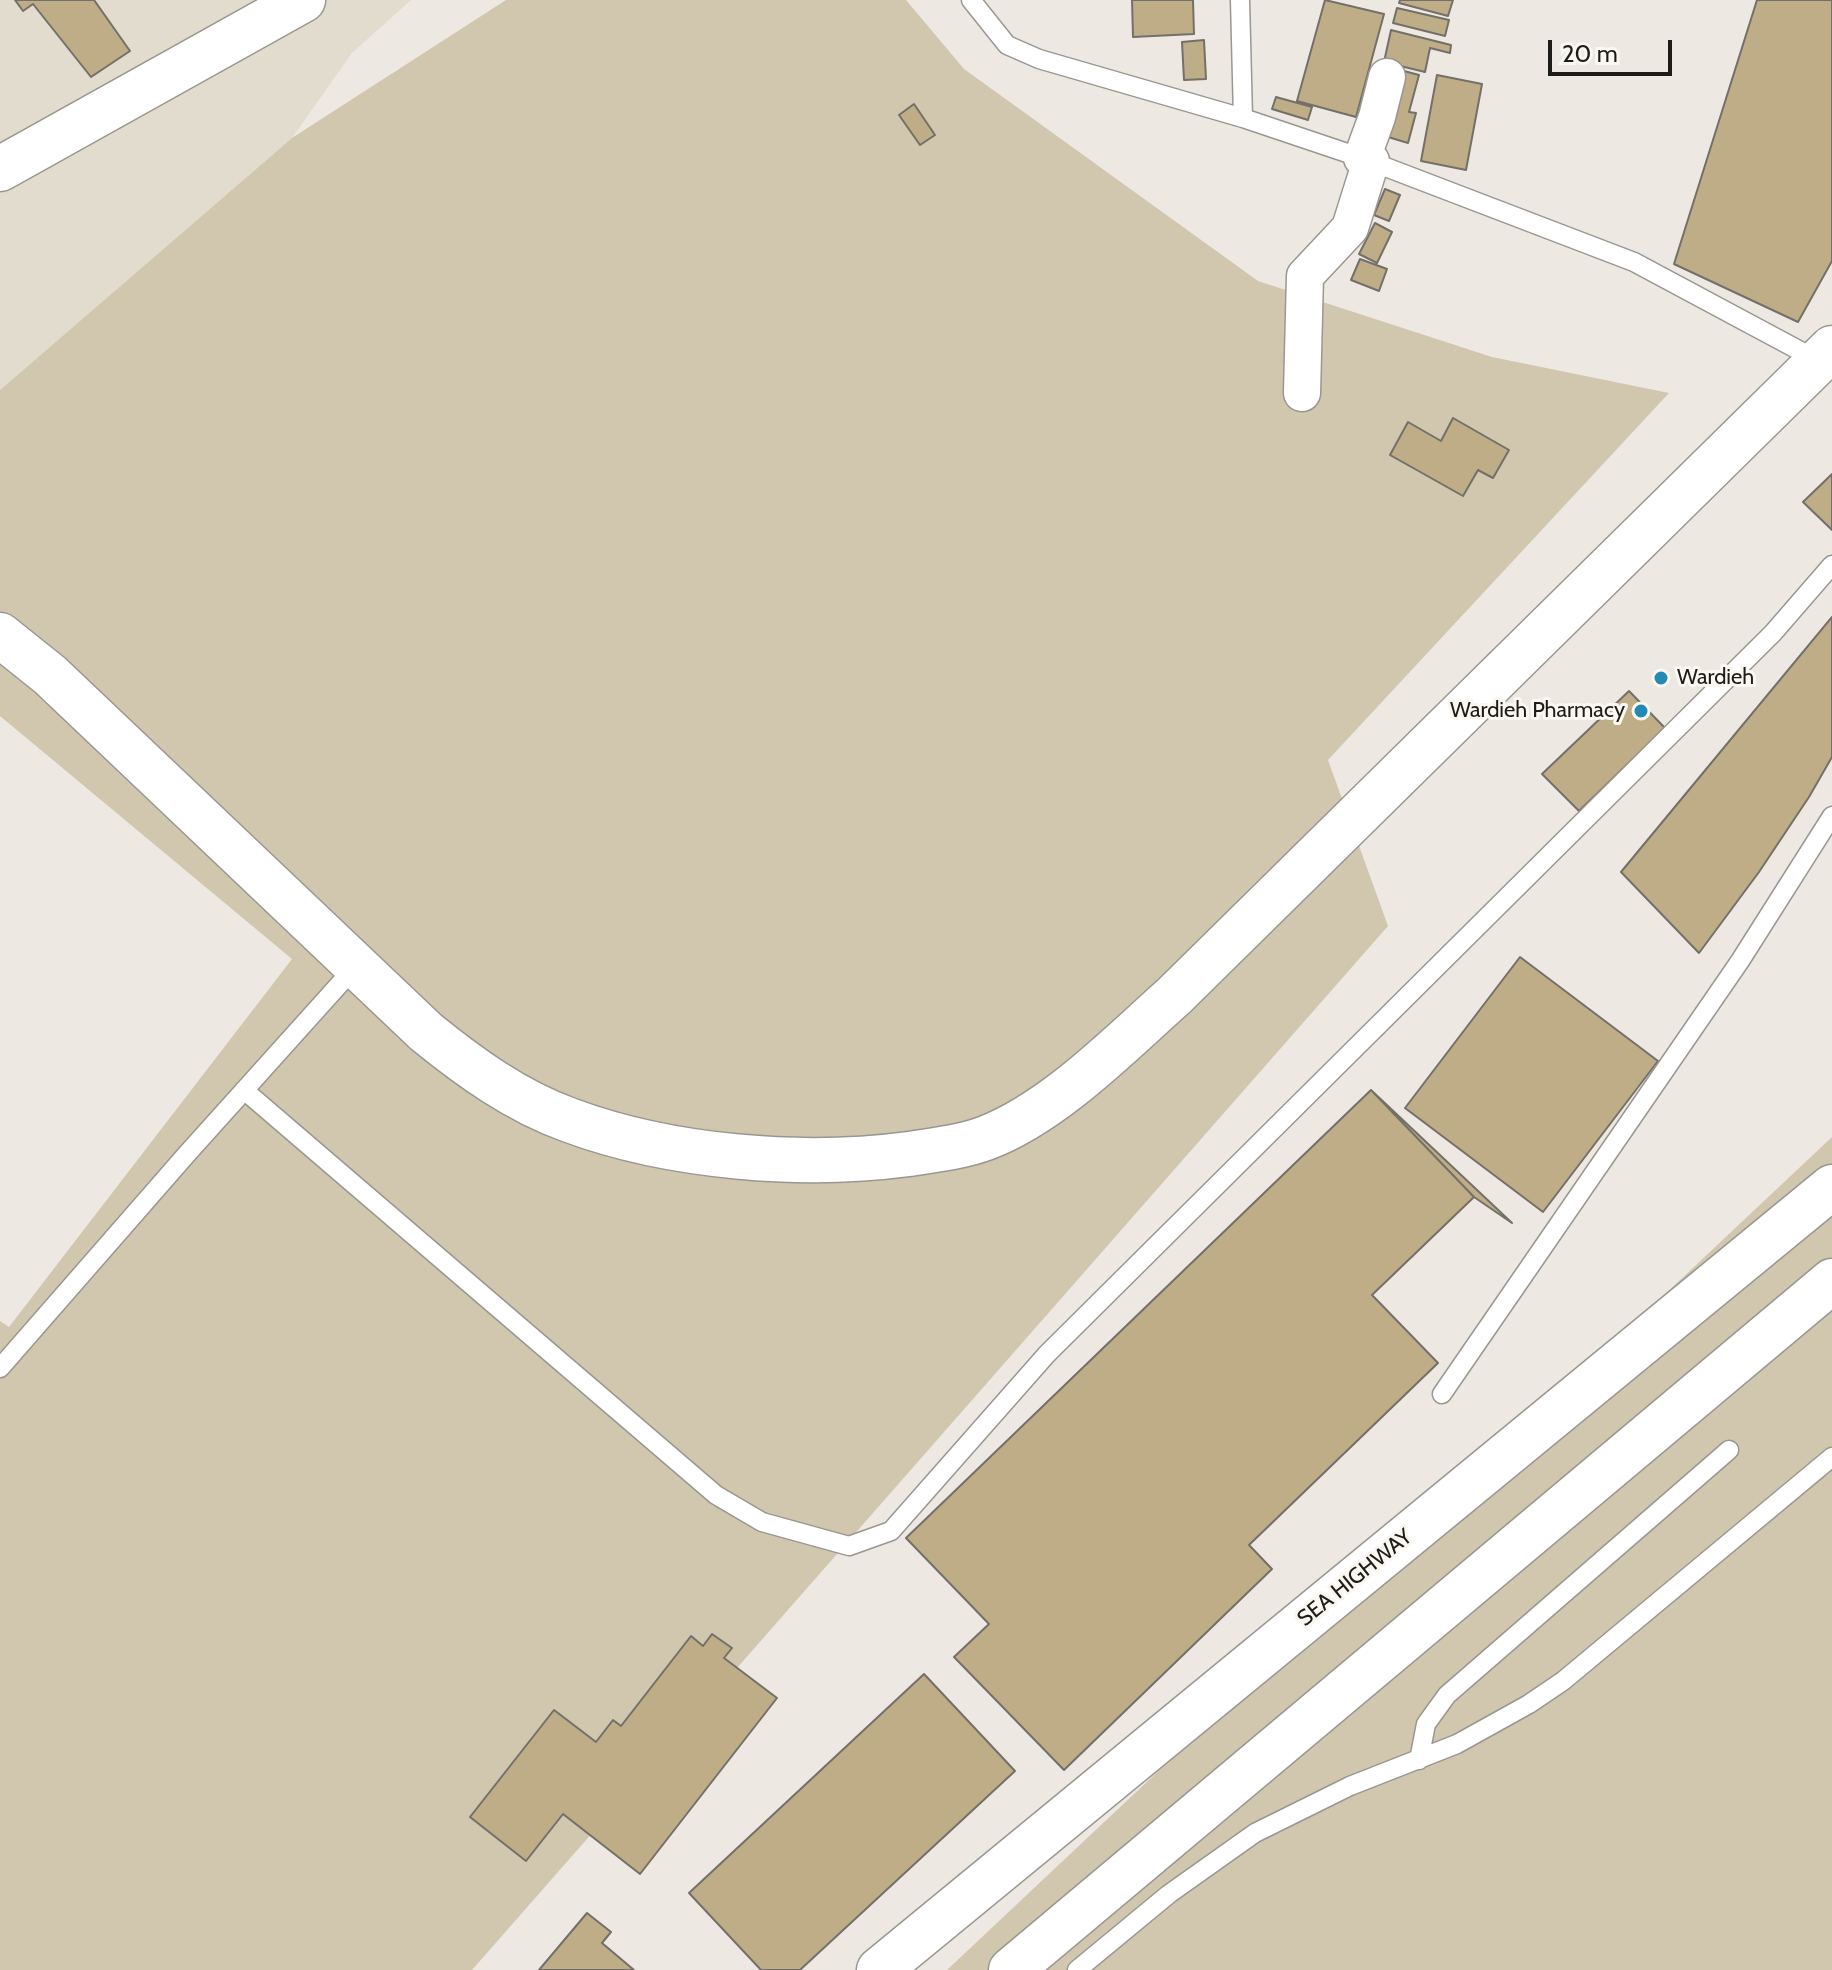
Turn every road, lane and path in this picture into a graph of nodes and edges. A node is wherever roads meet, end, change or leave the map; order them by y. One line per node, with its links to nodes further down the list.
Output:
1 (303, 0): 6 (highway)
2 (971, 0): 5 (lane)
3 (1240, 0): 5 (lane)
4 (1387, 77): 7 (street)
5 (1243, 118): 7 (lane)
6 (73, 130): 8 (highway); 9 (highway)
7 (1366, 160): 10 (lane); 11 (street)
8 (0, 169)
9 (0, 196)
10 (1826, 354): 17 (highway)
11 (1302, 393)
12 (1832, 565): 18 (lane)
13 (0, 607): 15 (highway)
14 (0, 635): 15 (highway)
15 (50, 675): 17 (highway)
16 (1832, 816): 22 (lane)
17 (355, 967): 18 (lane)
18 (244, 1090): 21 (lane)
19 (1832, 1187): 26 (highway, SEA HIGHWAY)
20 (1832, 1281): 27 (highway)
21 (0, 1368)
22 (1442, 1394)
23 (1729, 1450): 25 (lane)
24 (1832, 1457): 25 (lane)
25 (1419, 1760): 28 (lane)
26 (879, 1970)
27 (1011, 1970)
28 (1077, 1970)

